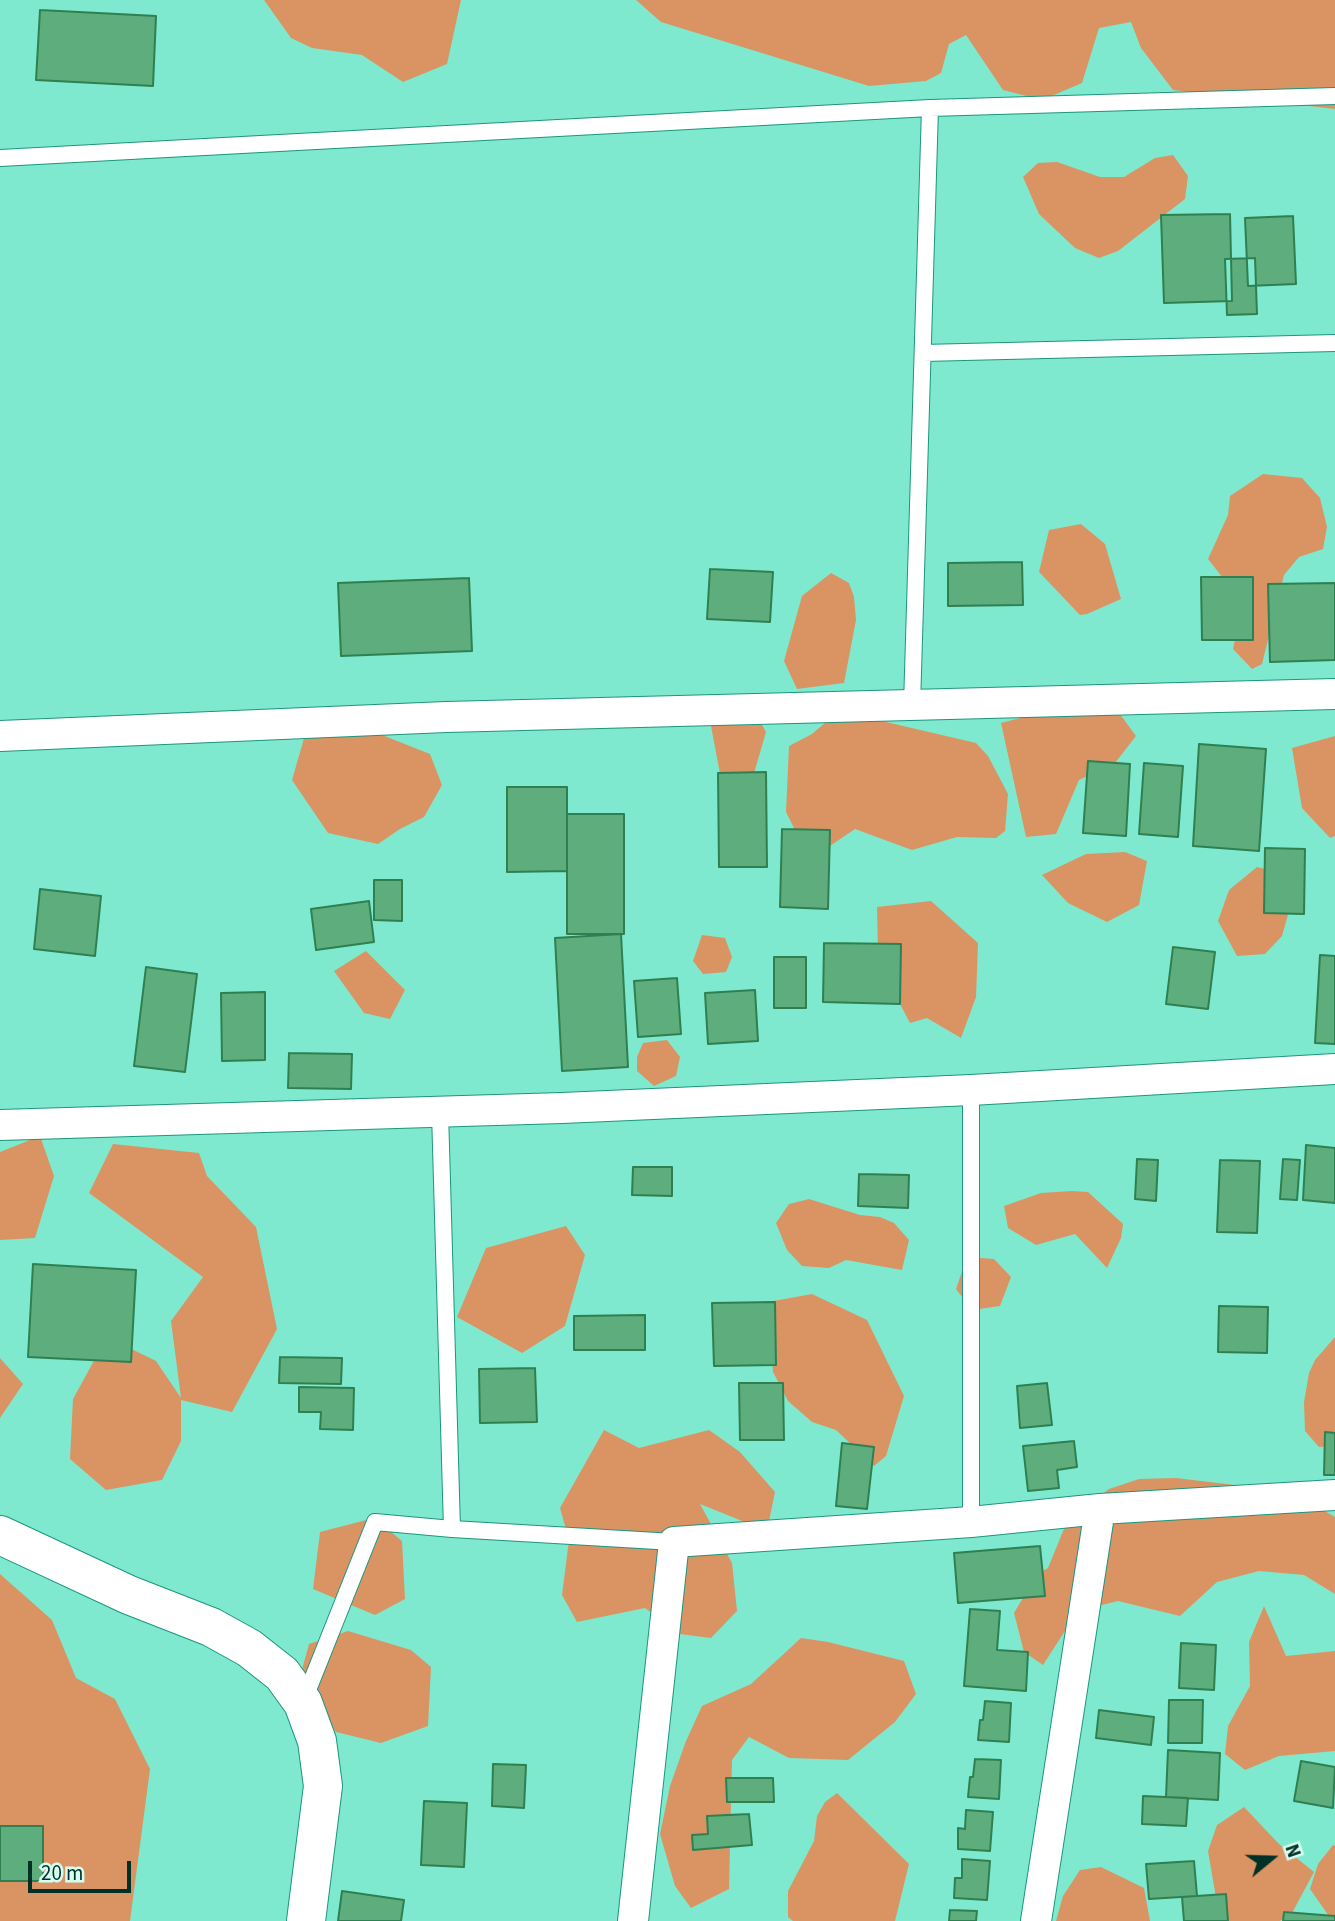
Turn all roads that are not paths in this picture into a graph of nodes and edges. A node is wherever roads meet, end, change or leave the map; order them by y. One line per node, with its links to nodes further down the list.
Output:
1 (1335, 96): 2 (lane)
2 (930, 108): 3 (lane); 5 (lane)
3 (0, 158)
4 (1335, 343): 5 (lane)
5 (923, 353): 7 (lane)
6 (1335, 694): 7 (street)
7 (912, 705): 8 (street)
8 (0, 736)
9 (1335, 1069): 10 (street)
10 (971, 1090): 11 (street); 15 (lane)
11 (440, 1112): 12 (street); 16 (lane)
12 (0, 1125)
13 (1335, 1495): 14 (street)
14 (1100, 1509): 15 (street); 22 (street)
15 (971, 1522): 18 (street)
16 (452, 1529): 18 (lane); 19 (lane)
17 (0, 1535): 19 (main road)
18 (674, 1542): 21 (street)
19 (303, 1703): 20 (main road)
20 (306, 1921)
21 (633, 1921)
22 (1035, 1921)

